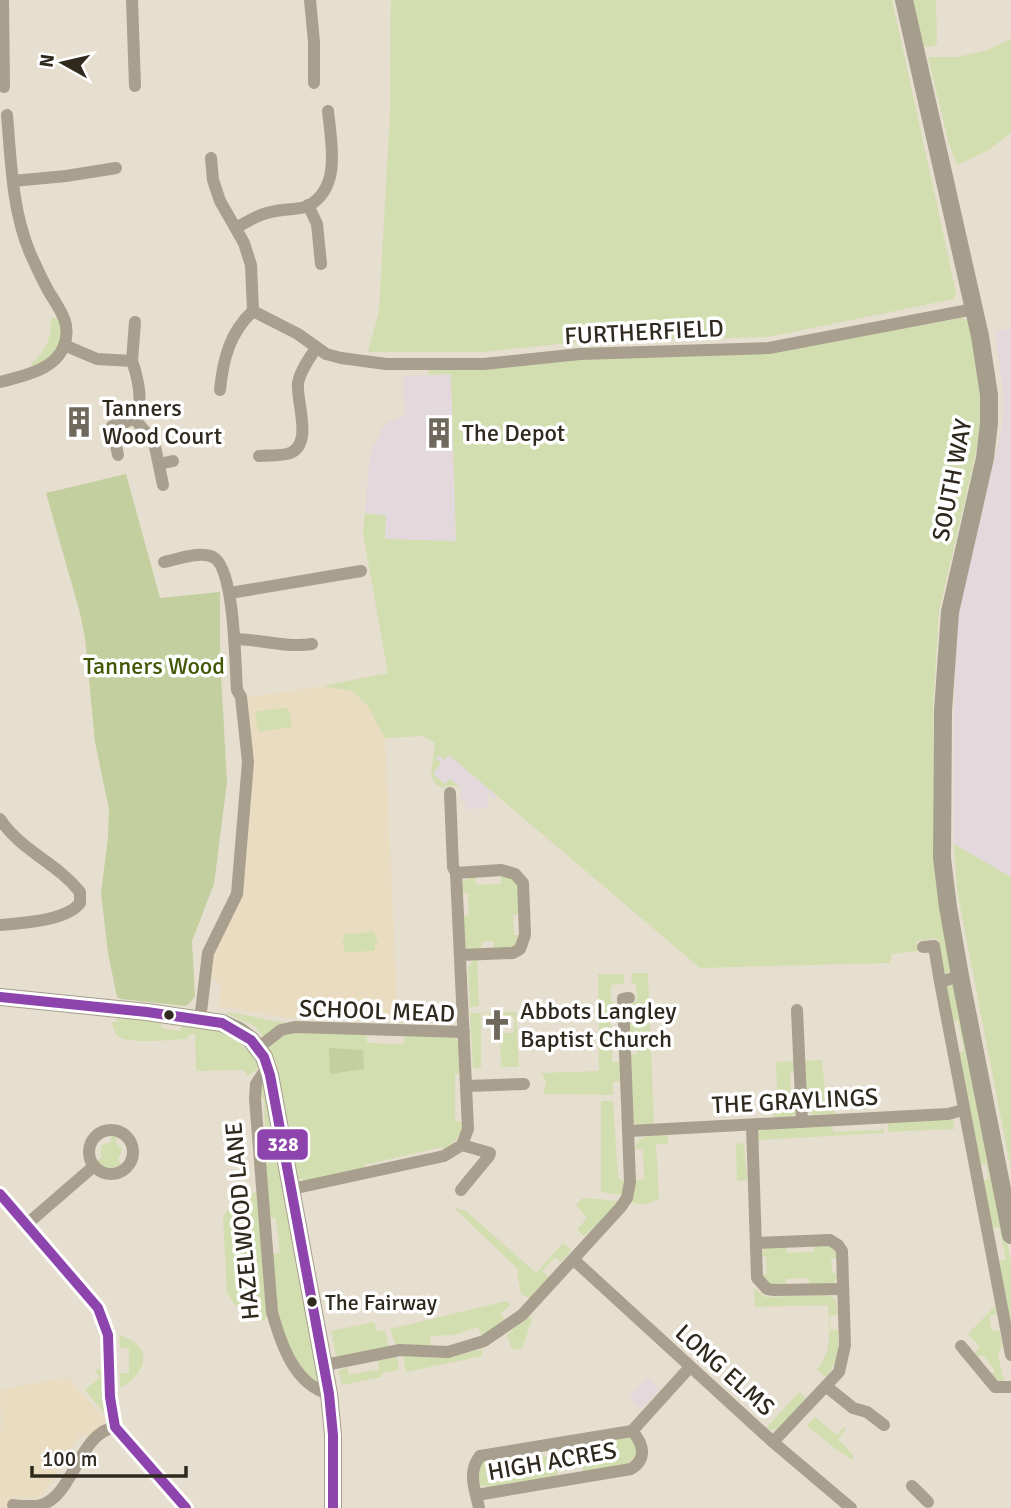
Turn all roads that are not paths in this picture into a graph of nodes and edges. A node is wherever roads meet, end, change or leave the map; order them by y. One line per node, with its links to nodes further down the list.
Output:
1 (3, 0): 7 (street)
2 (132, 0): 6 (street)
3 (310, 0): 5 (street)
4 (904, 0): 17 (street, SOUTH WAY)
5 (314, 83)
6 (135, 86)
7 (4, 87)
8 (328, 111): 14 (street)
9 (7, 115): 10 (street)
10 (4, 136): 13 (street)
11 (211, 158): 15 (street)
12 (116, 167): 13 (street)
13 (13, 181): 20 (street)
14 (308, 205): 15 (street); 16 (street)
15 (236, 228): 18 (street)
16 (321, 264)
17 (974, 309): 21 (street, FURTHERFIELD); 42 (street, SOUTH WAY)
18 (253, 311): 21 (street, FURTHERFIELD); 24 (street)
19 (135, 322): 22 (street)
20 (64, 345): 22 (street); 23 (street)
21 (316, 348): 27 (street)
22 (132, 361): 25 (street)
23 (0, 382)
24 (220, 390)
25 (134, 417): 26 (street); 29 (street)
26 (118, 455)
27 (259, 456)
28 (173, 461): 29 (street)
29 (159, 464): 30 (street)
30 (163, 485)
31 (164, 562): 33 (street)
32 (361, 571): 33 (street)
33 (230, 593): 34 (street)
34 (234, 639): 35 (street); 47 (street)
35 (312, 644)
36 (450, 793): 38 (street)
37 (0, 819): 39 (street)
38 (456, 873): 41 (street); 41 (street)
39 (0, 925)
40 (923, 947): 43 (street)
41 (460, 955): 48 (street)
42 (960, 976): 43 (street); 63 (street, SOUTH WAY)
43 (940, 982): 53 (street)
44 (0, 997): 47 (street, HAZELWOOD LANE)
45 (622, 998): 56 (street)
46 (797, 1010): 54 (street)
47 (200, 1020): 49 (street, HAZELWOOD LANE)
48 (464, 1032): 49 (street, SCHOOL MEAD); 52 (street, SCHOOL MEAD)
49 (258, 1048): 50 (street, HAZELWOOD LANE)
50 (268, 1066): 59 (street, HAZELWOOD LANE); 73 (street, HAZELWOOD LANE)
51 (524, 1084): 52 (street)
52 (467, 1087): 57 (street, SCHOOL MEAD)
53 (963, 1110): 54 (street, THE GRAYLINGS); 68 (street)
54 (802, 1122): 55 (street, THE GRAYLINGS)
55 (752, 1125): 56 (street, THE GRAYLINGS); 64 (street)
56 (629, 1131): 65 (street)
57 (462, 1145): 59 (street); 60 (street)
58 (94, 1166): 62 (street)
59 (292, 1189): 69 (street, HAZELWOOD LANE)
60 (461, 1190)
61 (0, 1194): 62 (street)
62 (27, 1224): 75 (street)
63 (1011, 1235)
64 (756, 1243): 66 (street); 66 (street)
65 (574, 1260): 69 (street); 70 (street, LONG ELMS)
66 (843, 1289): 71 (street)
67 (961, 1346): 72 (street)
68 (1011, 1351)
69 (325, 1365): 73 (street, HAZELWOOD LANE)
70 (690, 1367): 76 (street, HIGH ACRES); 77 (street, LONG ELMS)
71 (827, 1387): 74 (street); 77 (street)
72 (1011, 1387)
73 (329, 1394): 84 (street, HAZELWOOD LANE)
74 (884, 1425)
75 (115, 1426): 82 (street); 83 (street)
76 (632, 1431): 79 (street, HIGH ACRES); 79 (street, HIGH ACRES)
77 (773, 1442): 85 (street, LONG ELMS)
78 (912, 1486): 81 (street)
79 (478, 1502)
80 (13, 1505): 82 (street)
81 (929, 1506)
82 (27, 1507)
83 (186, 1508)
84 (333, 1508)
85 (850, 1508)

